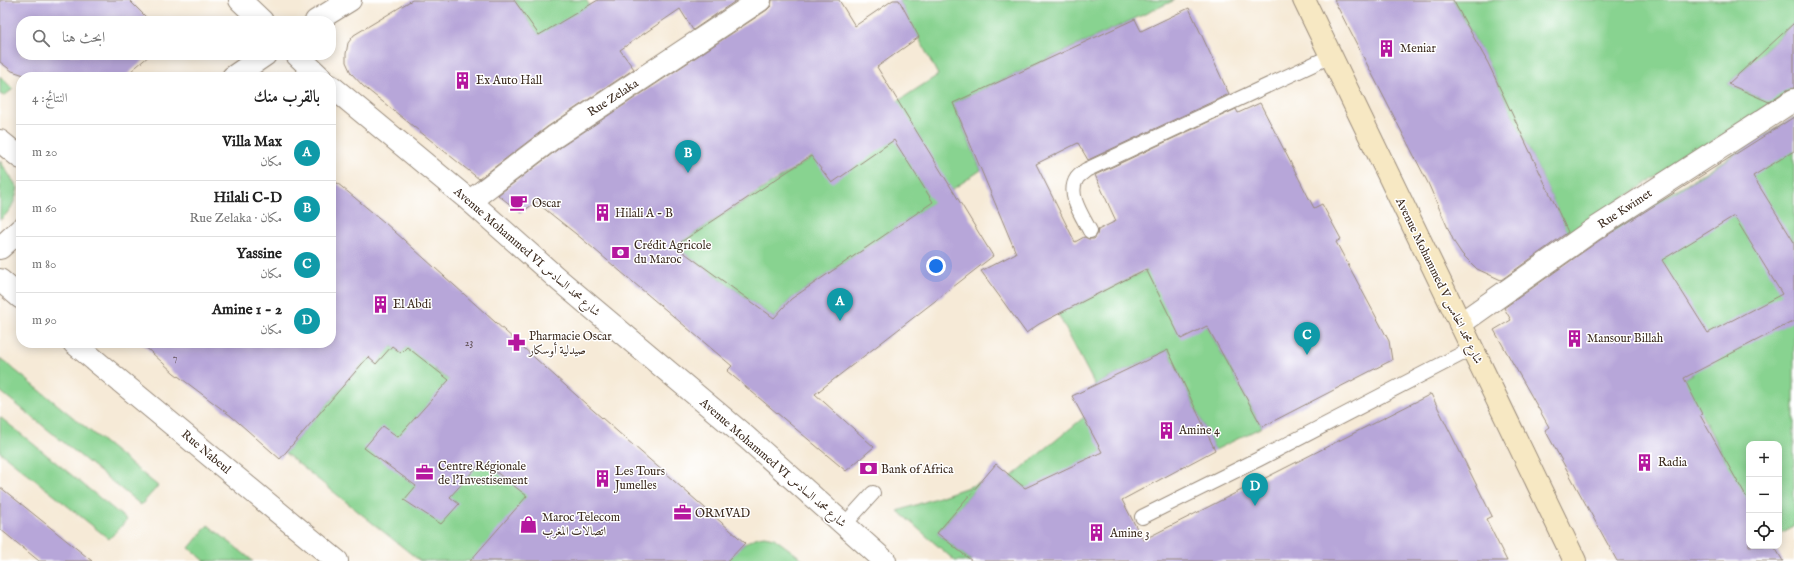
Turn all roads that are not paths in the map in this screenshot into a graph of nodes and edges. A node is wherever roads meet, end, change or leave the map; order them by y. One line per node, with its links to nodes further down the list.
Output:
1 (240, 0): 5 (street)
2 (350, 0): 6 (street)
3 (760, 0): 16 (street, Rue Zelaka)
4 (1304, 0): 7 (street, Avenue Mohammed V شارع محمد الخامس)
5 (257, 16)
6 (324, 16)
7 (1331, 56): 17 (lane); 22 (street, Avenue Mohammed V شارع محمد الخامس)
8 (258, 60): 10 (street)
9 (301, 60): 11 (street)
10 (241, 72)
11 (315, 72)
12 (336, 90): 16 (street, Avenue Mohammed VI شارع محمد السادس)
13 (1794, 100): 22 (street, Rue Kwimet)
14 (0, 140): 15 (street)
15 (16, 154)
16 (470, 202): 27 (street, Avenue Mohammed VI شارع محمد السادس)
17 (1090, 231)
18 (16, 234): 19 (street)
19 (0, 248)
20 (0, 280): 21 (street)
21 (16, 294)
22 (1460, 324): 24 (street, Avenue Mohammed V شارع محمد الخامس)
23 (80, 348): 28 (street, Rue Nabeul)
24 (1471, 349): 26 (lane); 30 (street, Avenue Mohammed V شارع محمد الخامس)
25 (873, 492): 27 (lane)
26 (1142, 517)
27 (844, 525): 29 (street, Avenue Mohammed VI شارع محمد السادس)
28 (337, 561)
29 (885, 561)
30 (1575, 561)

